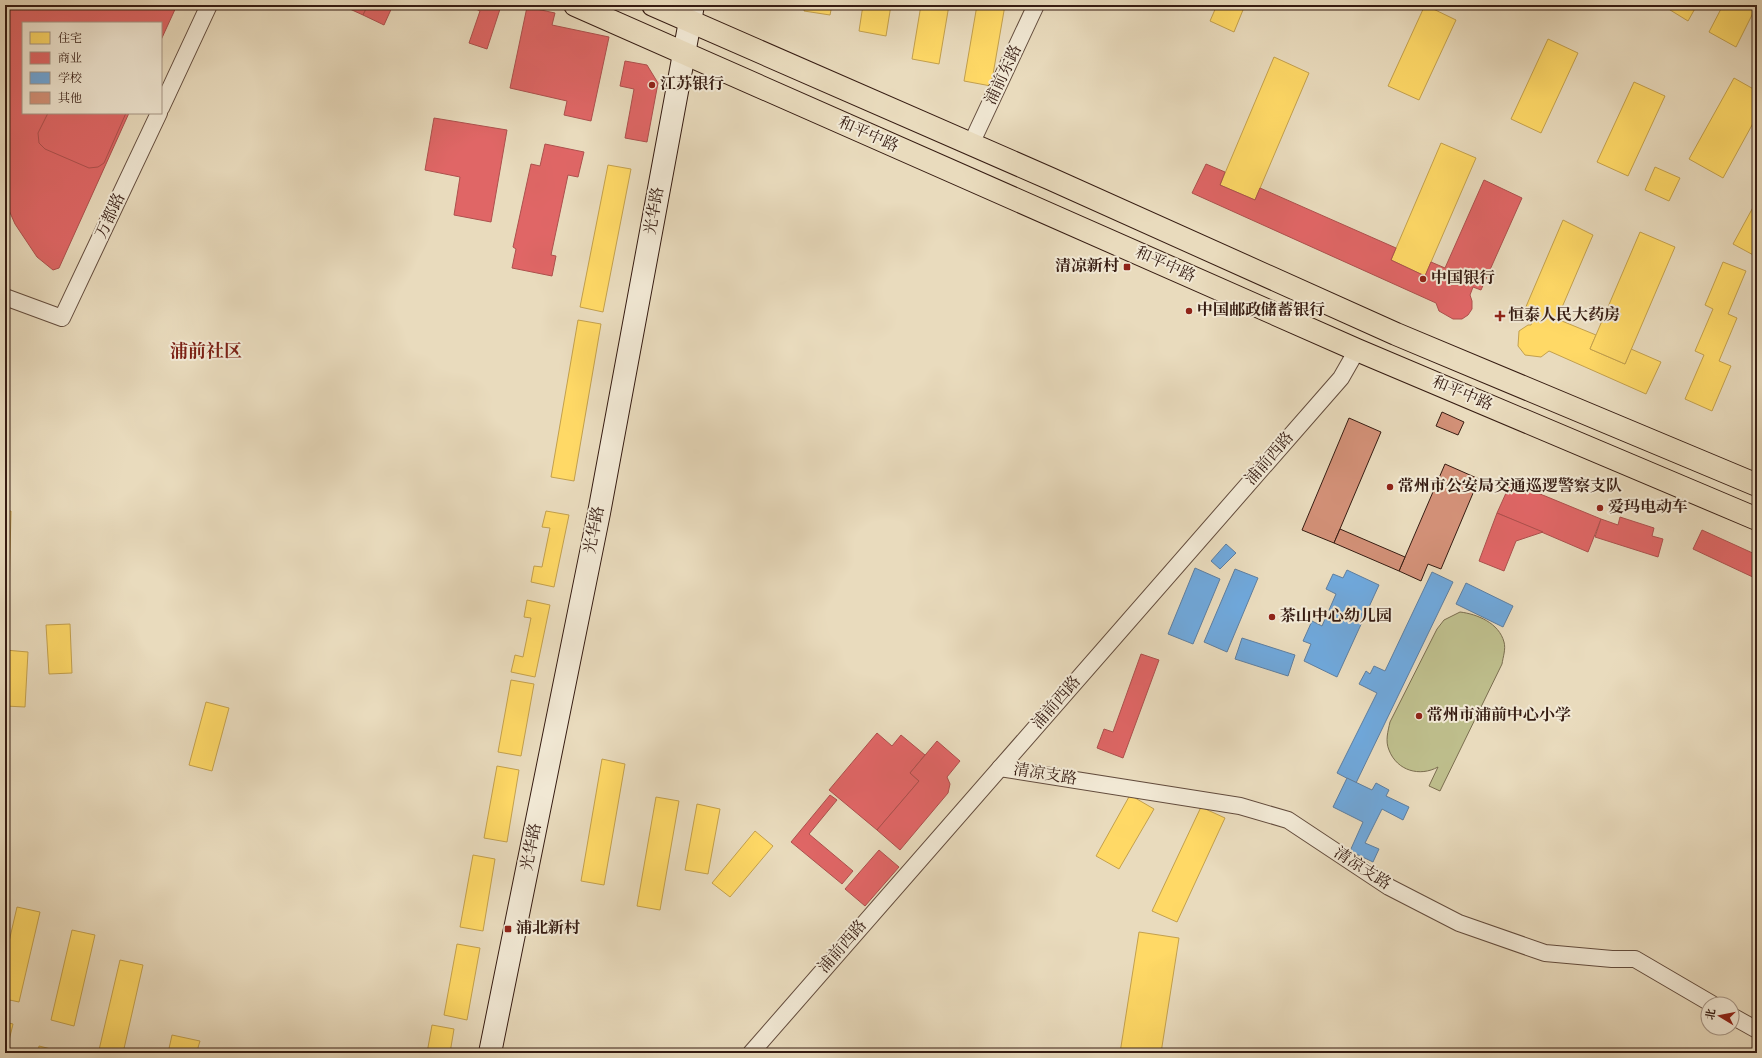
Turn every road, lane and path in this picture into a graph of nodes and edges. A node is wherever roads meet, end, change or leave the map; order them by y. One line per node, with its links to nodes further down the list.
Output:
1 (209, 5): 7 (street)
2 (575, 5): 6 (main road, 和平中路)
3 (653, 5): 5 (main road, 和平中路)
4 (1036, 5): 9 (street, 浦前东路)
5 (691, 13): 6 (main road, 光华路); 9 (main road, 和平中路)
6 (684, 53): 11 (main road, 和平中路); 18 (main road, 光华路)
7 (162, 106)
8 (159, 114): 10 (street, 万都路)
9 (971, 144): 12 (main road, 和平中路)
10 (5, 297)
11 (1357, 350): 13 (main road, 和平中路); 14 (street, 浦前西路)
12 (1757, 485)
13 (1757, 519)
14 (1000, 768): 15 (street, 清凉支路); 19 (street, 浦前西路)
15 (1700, 997)
16 (1740, 1020): 17 (street)
17 (1757, 1030)
18 (490, 1053)
19 (751, 1053)

